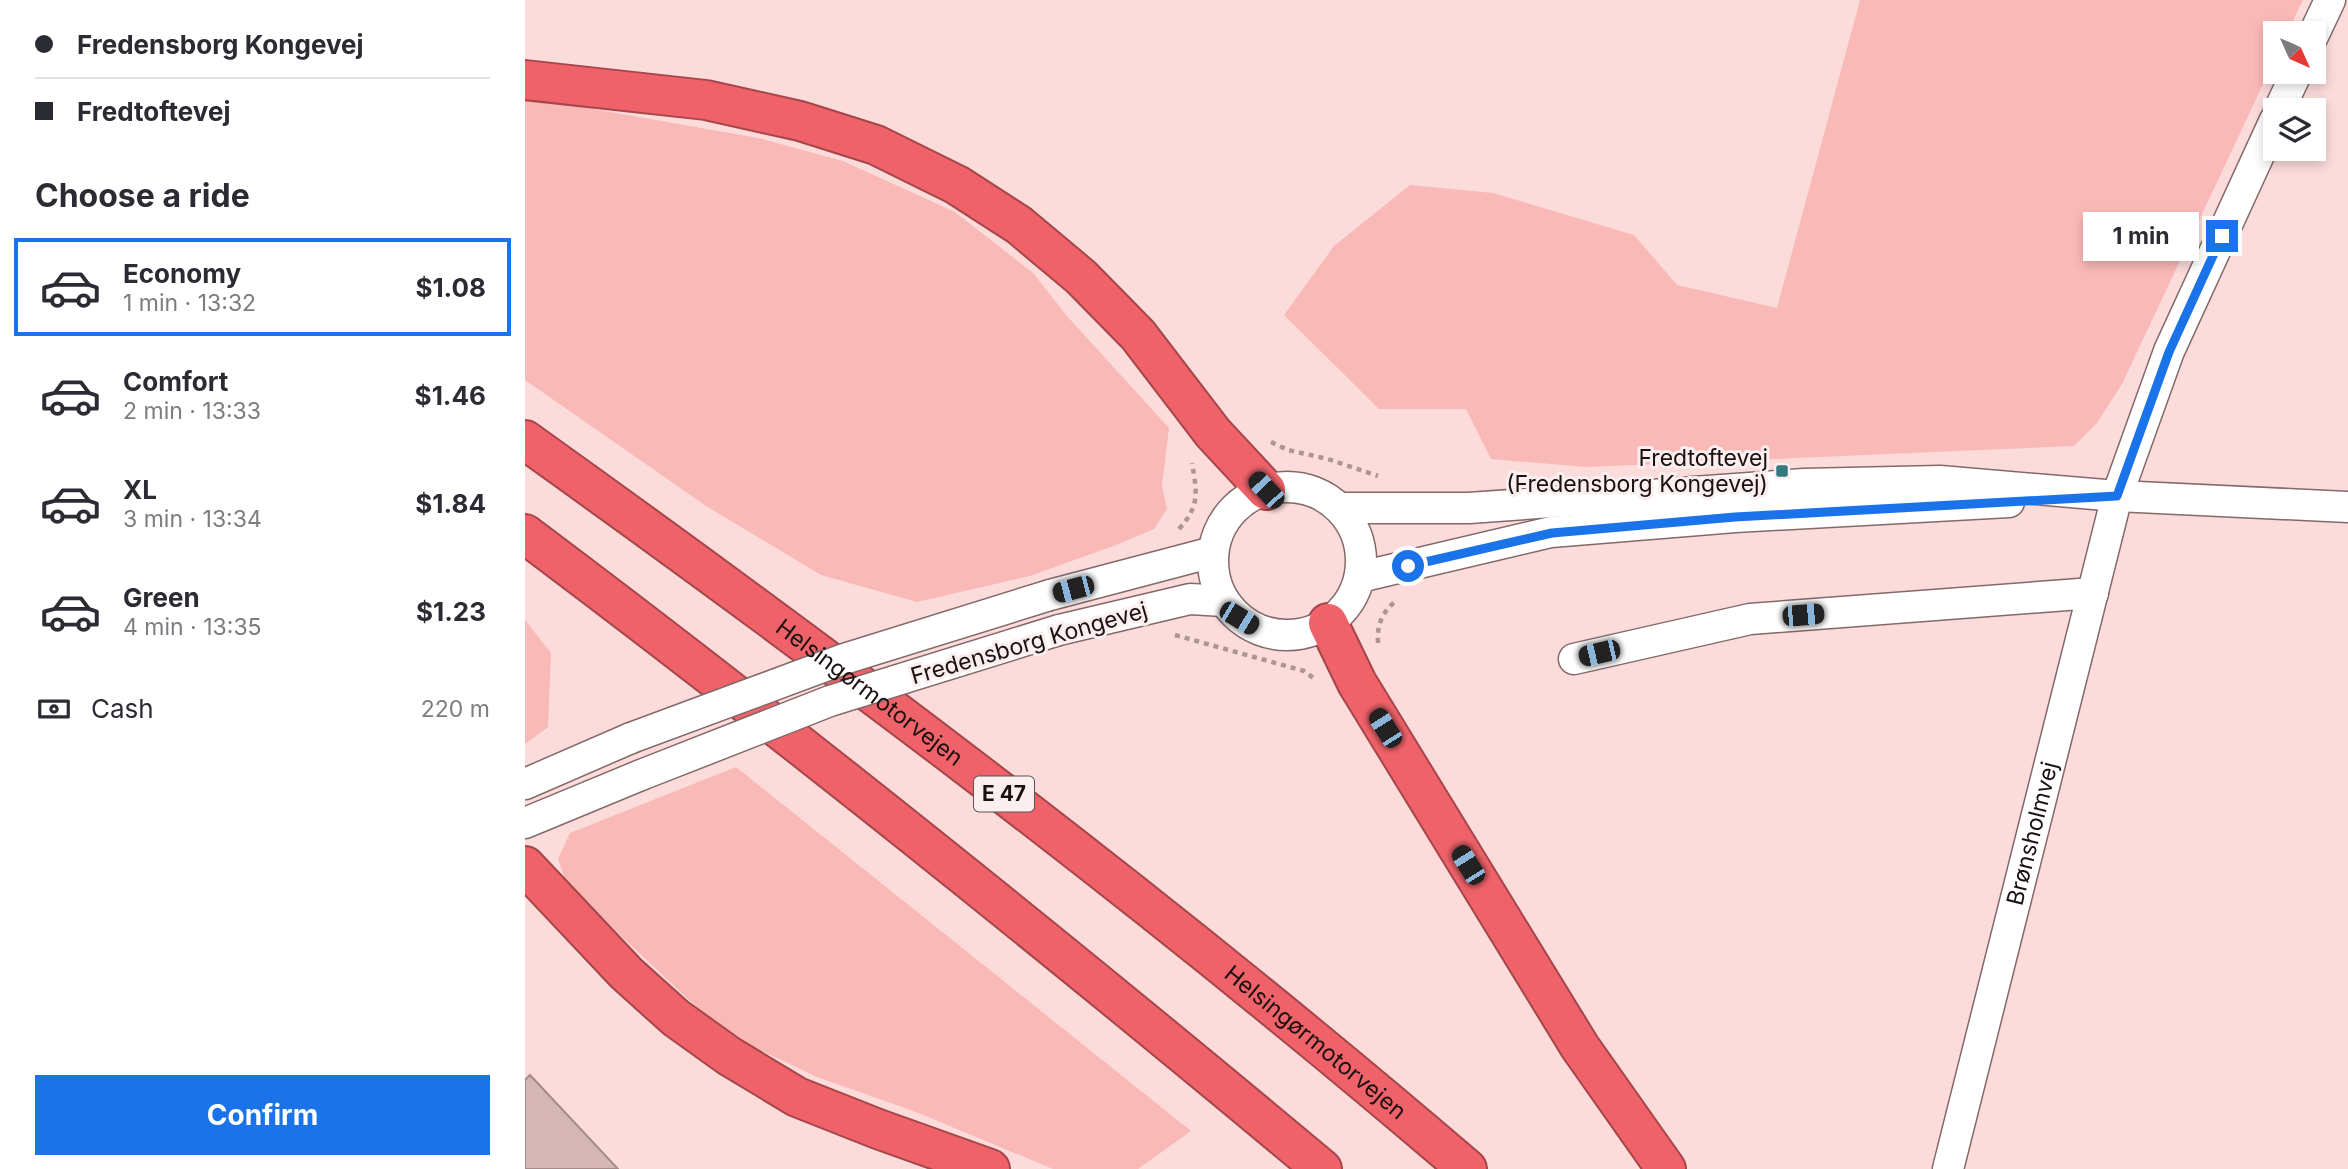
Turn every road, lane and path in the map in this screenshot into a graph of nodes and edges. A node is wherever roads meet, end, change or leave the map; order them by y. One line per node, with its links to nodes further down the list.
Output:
1 (2330, 0): 2 (street)
2 (2320, 21)
3 (525, 80): 6 (highway)
4 (2263, 146): 7 (street, Brønsholmvej)
5 (525, 440): 24 (highway, Helsingørmotorvejen / E 47)
6 (1266, 490): 9 (street); 11 (street)
7 (2117, 496): 8 (street); 9 (street); 12 (street); 13 (street, Brønsholmvej)
8 (2348, 507)
9 (1340, 508): 12 (street)
10 (525, 534): 23 (highway)
11 (1213, 552): 14 (street); 17 (street, Fredensborg Kongevej, bridge)
12 (1360, 577): 15 (street)
13 (2093, 593): 16 (street); 26 (street, Brønsholmvej)
14 (1224, 601): 15 (street); 18 (street, Fredensborg Kongevej, bridge)
15 (1328, 623): 25 (highway)
16 (1574, 659)
17 (525, 784)
18 (525, 822)
19 (525, 866): 21 (highway)
20 (525, 902): 21 (highway)
21 (626, 973): 22 (highway)
22 (990, 1169)
23 (1322, 1169)
24 (1467, 1169)
25 (1666, 1169)
26 (1948, 1169)

